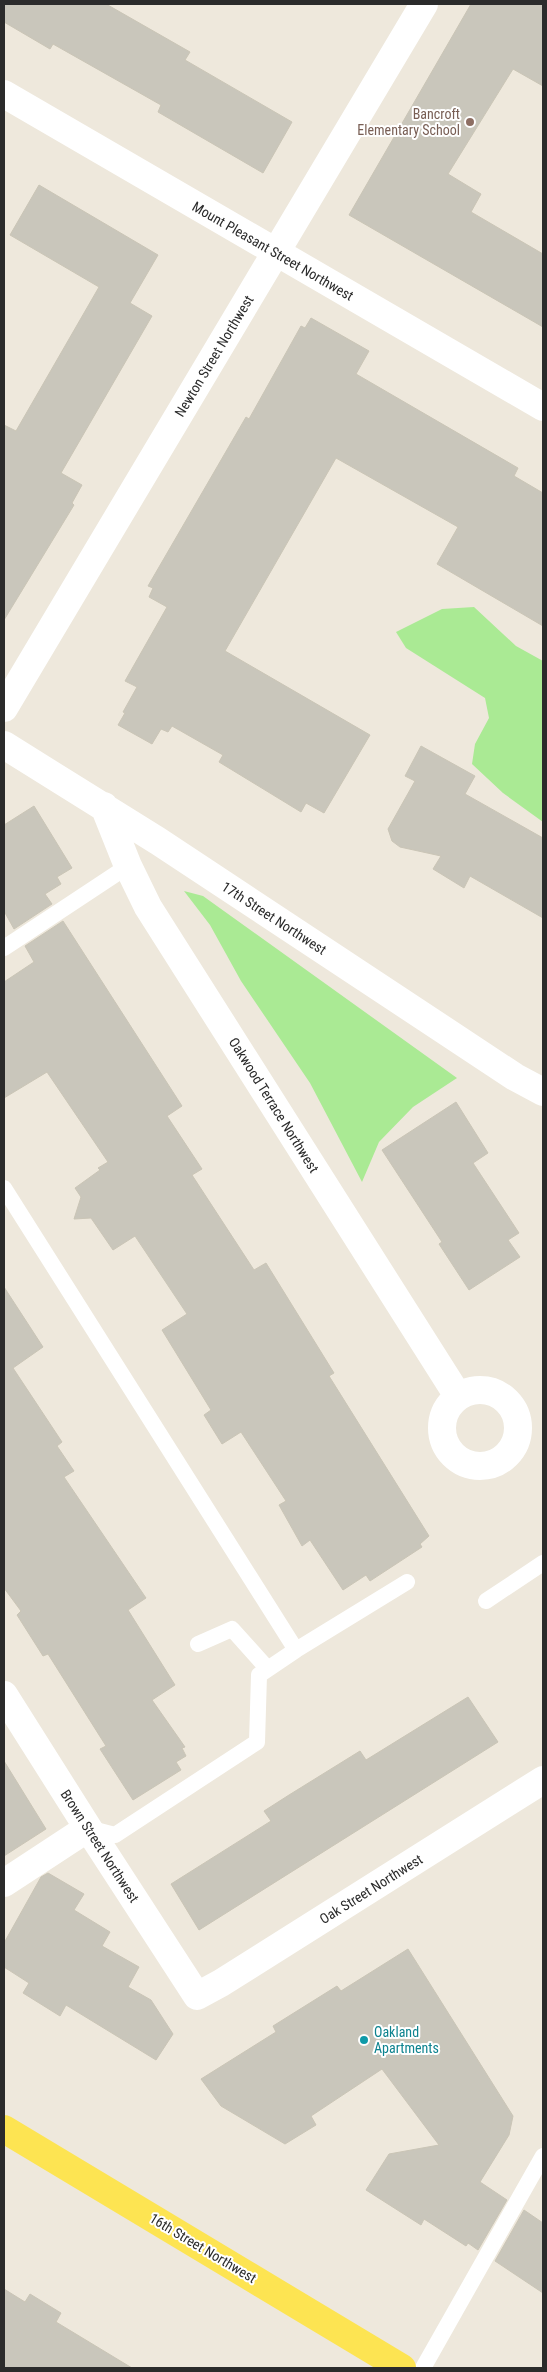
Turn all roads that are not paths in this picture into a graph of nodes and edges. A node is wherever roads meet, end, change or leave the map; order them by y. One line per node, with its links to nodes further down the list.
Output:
1 (424, 4): 3 (street, Newton Street Northwest)
2 (4, 94): 3 (street, Mount Pleasant Street Northwest)
3 (275, 253): 4 (street, Mount Pleasant Street Northwest); 5 (street, Newton Street Northwest)
4 (543, 407)
5 (4, 708)
6 (4, 745): 7 (street, 17th Street Northwest)
7 (104, 806): 8 (street, Oakwood Terrace Northwest); 10 (street, 17th Street Northwest)
8 (128, 866): 9 (lane); 12 (street, Oakwood Terrace Northwest)
9 (4, 948)
10 (543, 1092)
11 (4, 1188): 17 (lane)
12 (458, 1396)
13 (543, 1563): 15 (lane)
14 (407, 1582): 17 (lane)
15 (486, 1601)
16 (198, 1644): 18 (lane)
17 (296, 1650): 18 (lane)
18 (268, 1669): 21 (lane)
19 (4, 1695): 21 (street, Brown Street Northwest)
20 (543, 1780): 23 (street, Oak Street Northwest)
21 (88, 1828): 22 (street); 23 (street, Brown Street Northwest)
22 (4, 1883)
23 (197, 1996)
24 (4, 2129): 26 (main road, 16th Street Northwest)
25 (543, 2156): 27 (lane)
26 (402, 2368)
27 (423, 2368)

